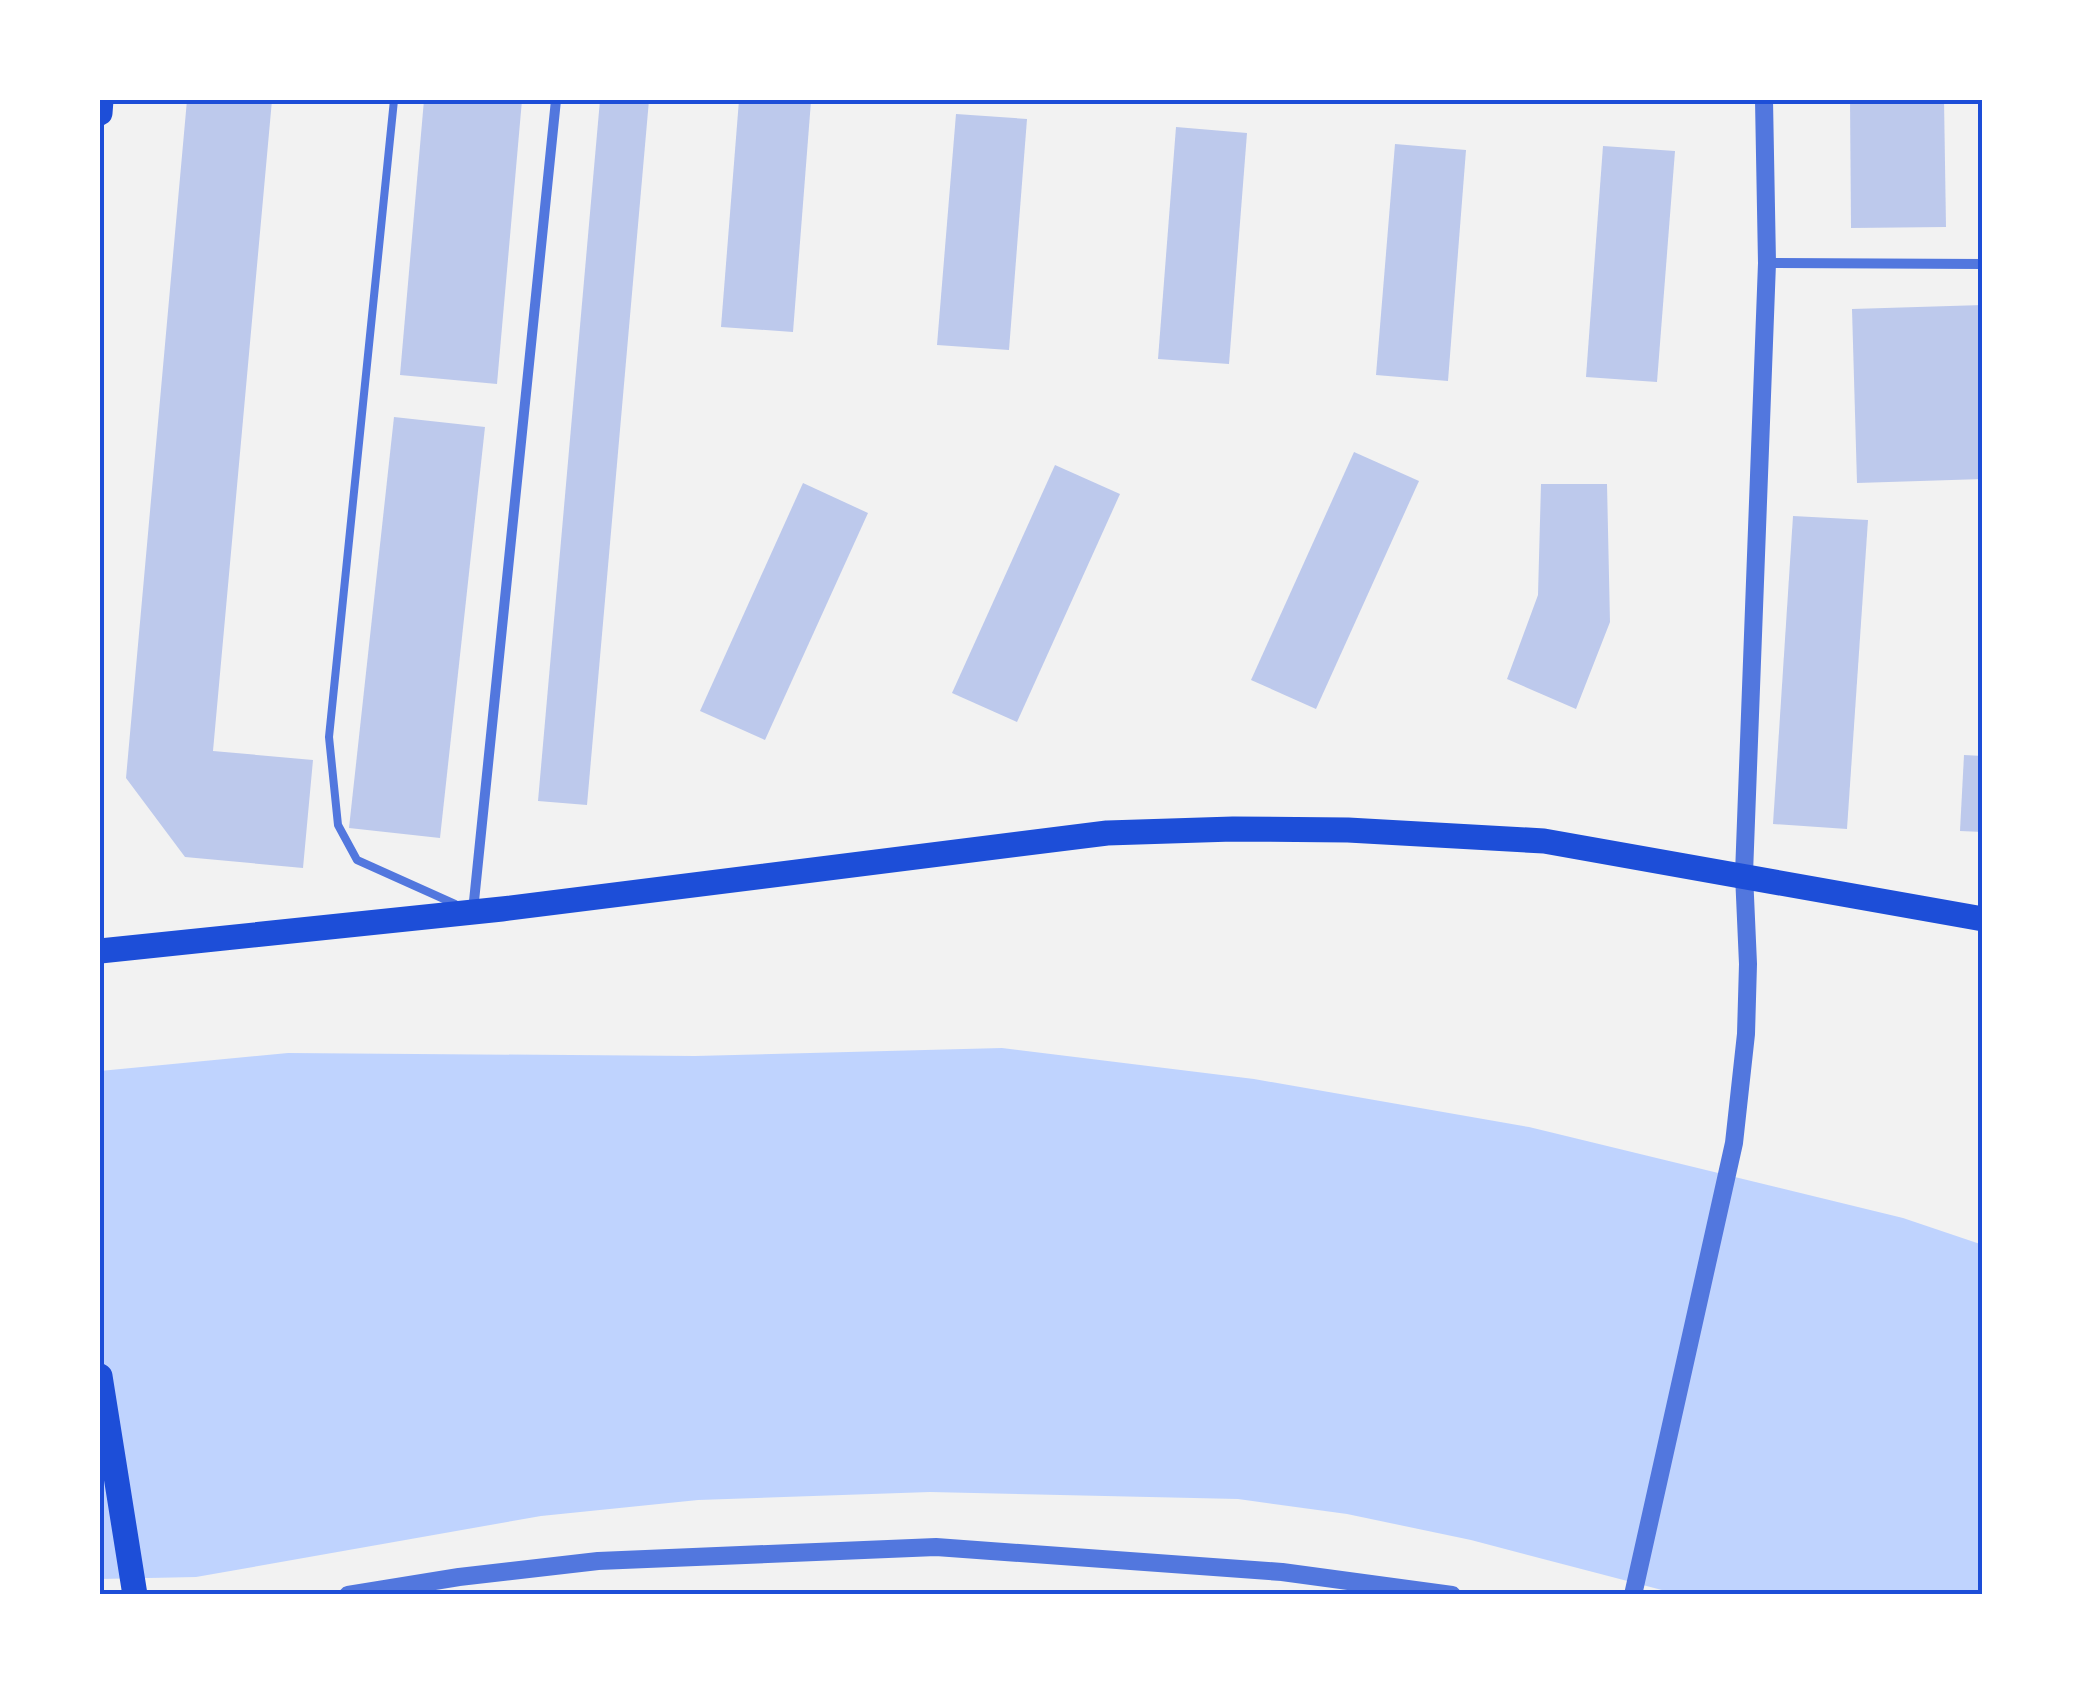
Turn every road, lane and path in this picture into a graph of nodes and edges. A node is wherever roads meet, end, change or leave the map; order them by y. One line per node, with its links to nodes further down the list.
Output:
1 (101, 100): 5 (main road)
2 (394, 100): 9 (lane)
3 (556, 100): 9 (street)
4 (1764, 100): 6 (street)
5 (100, 113)
6 (1767, 263): 7 (street); 8 (street)
7 (1983, 264)
8 (1744, 874): 9 (main road); 10 (main road); 16 (street)
9 (473, 912): 11 (main road)
10 (1983, 919)
11 (100, 951)
12 (100, 1376): 13 (main road)
13 (135, 1592)
14 (348, 1595): 15 (street)
15 (1452, 1595)
16 (1634, 1595)

